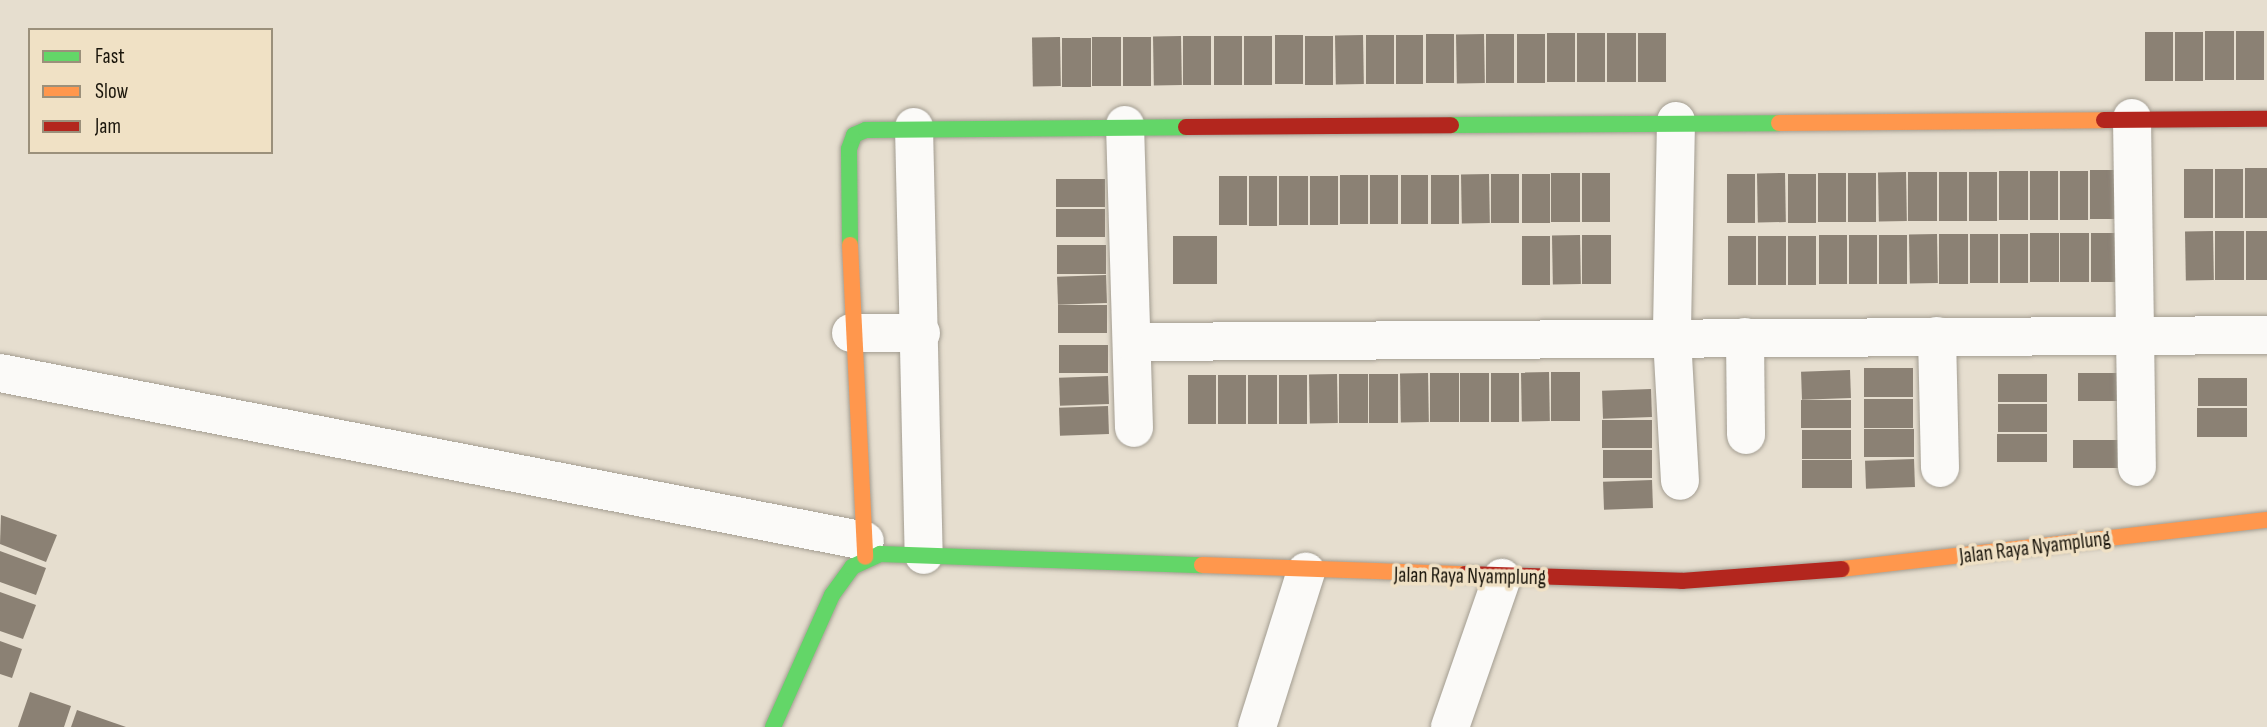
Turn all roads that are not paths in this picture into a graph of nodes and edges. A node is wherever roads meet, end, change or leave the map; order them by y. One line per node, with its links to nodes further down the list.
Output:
1 (2132, 118): 2 (street); 3 (street); 8 (street)
2 (2267, 119)
3 (1683, 121): 4 (street); 12 (street)
4 (1125, 125): 5 (street); 13 (street)
5 (914, 127): 6 (street); 7 (street)
6 (851, 333): 7 (street); 22 (street)
7 (921, 333): 23 (street)
8 (2136, 335): 9 (street); 10 (street); 18 (street)
9 (2267, 335)
10 (1937, 336): 11 (street); 19 (street)
11 (1741, 337): 12 (street); 17 (street)
12 (1678, 338): 13 (street); 20 (street)
13 (1132, 342): 16 (street)
14 (15, 378): 15 (street); 22 (street)
15 (0, 407)
16 (1134, 428)
17 (1746, 435)
18 (2137, 467)
19 (1940, 468)
20 (1680, 481)
21 (2267, 520): 25 (street, Jalan Raya Nyamplung)
22 (865, 549): 23 (street, Jalan Raya Nyamplung); 26 (street)
23 (924, 555): 24 (street, Jalan Raya Nyamplung)
24 (1306, 572): 25 (street, Jalan Raya Nyamplung); 27 (street)
25 (1502, 578): 28 (street)
26 (773, 727)
27 (1257, 727)
28 (1450, 727)

